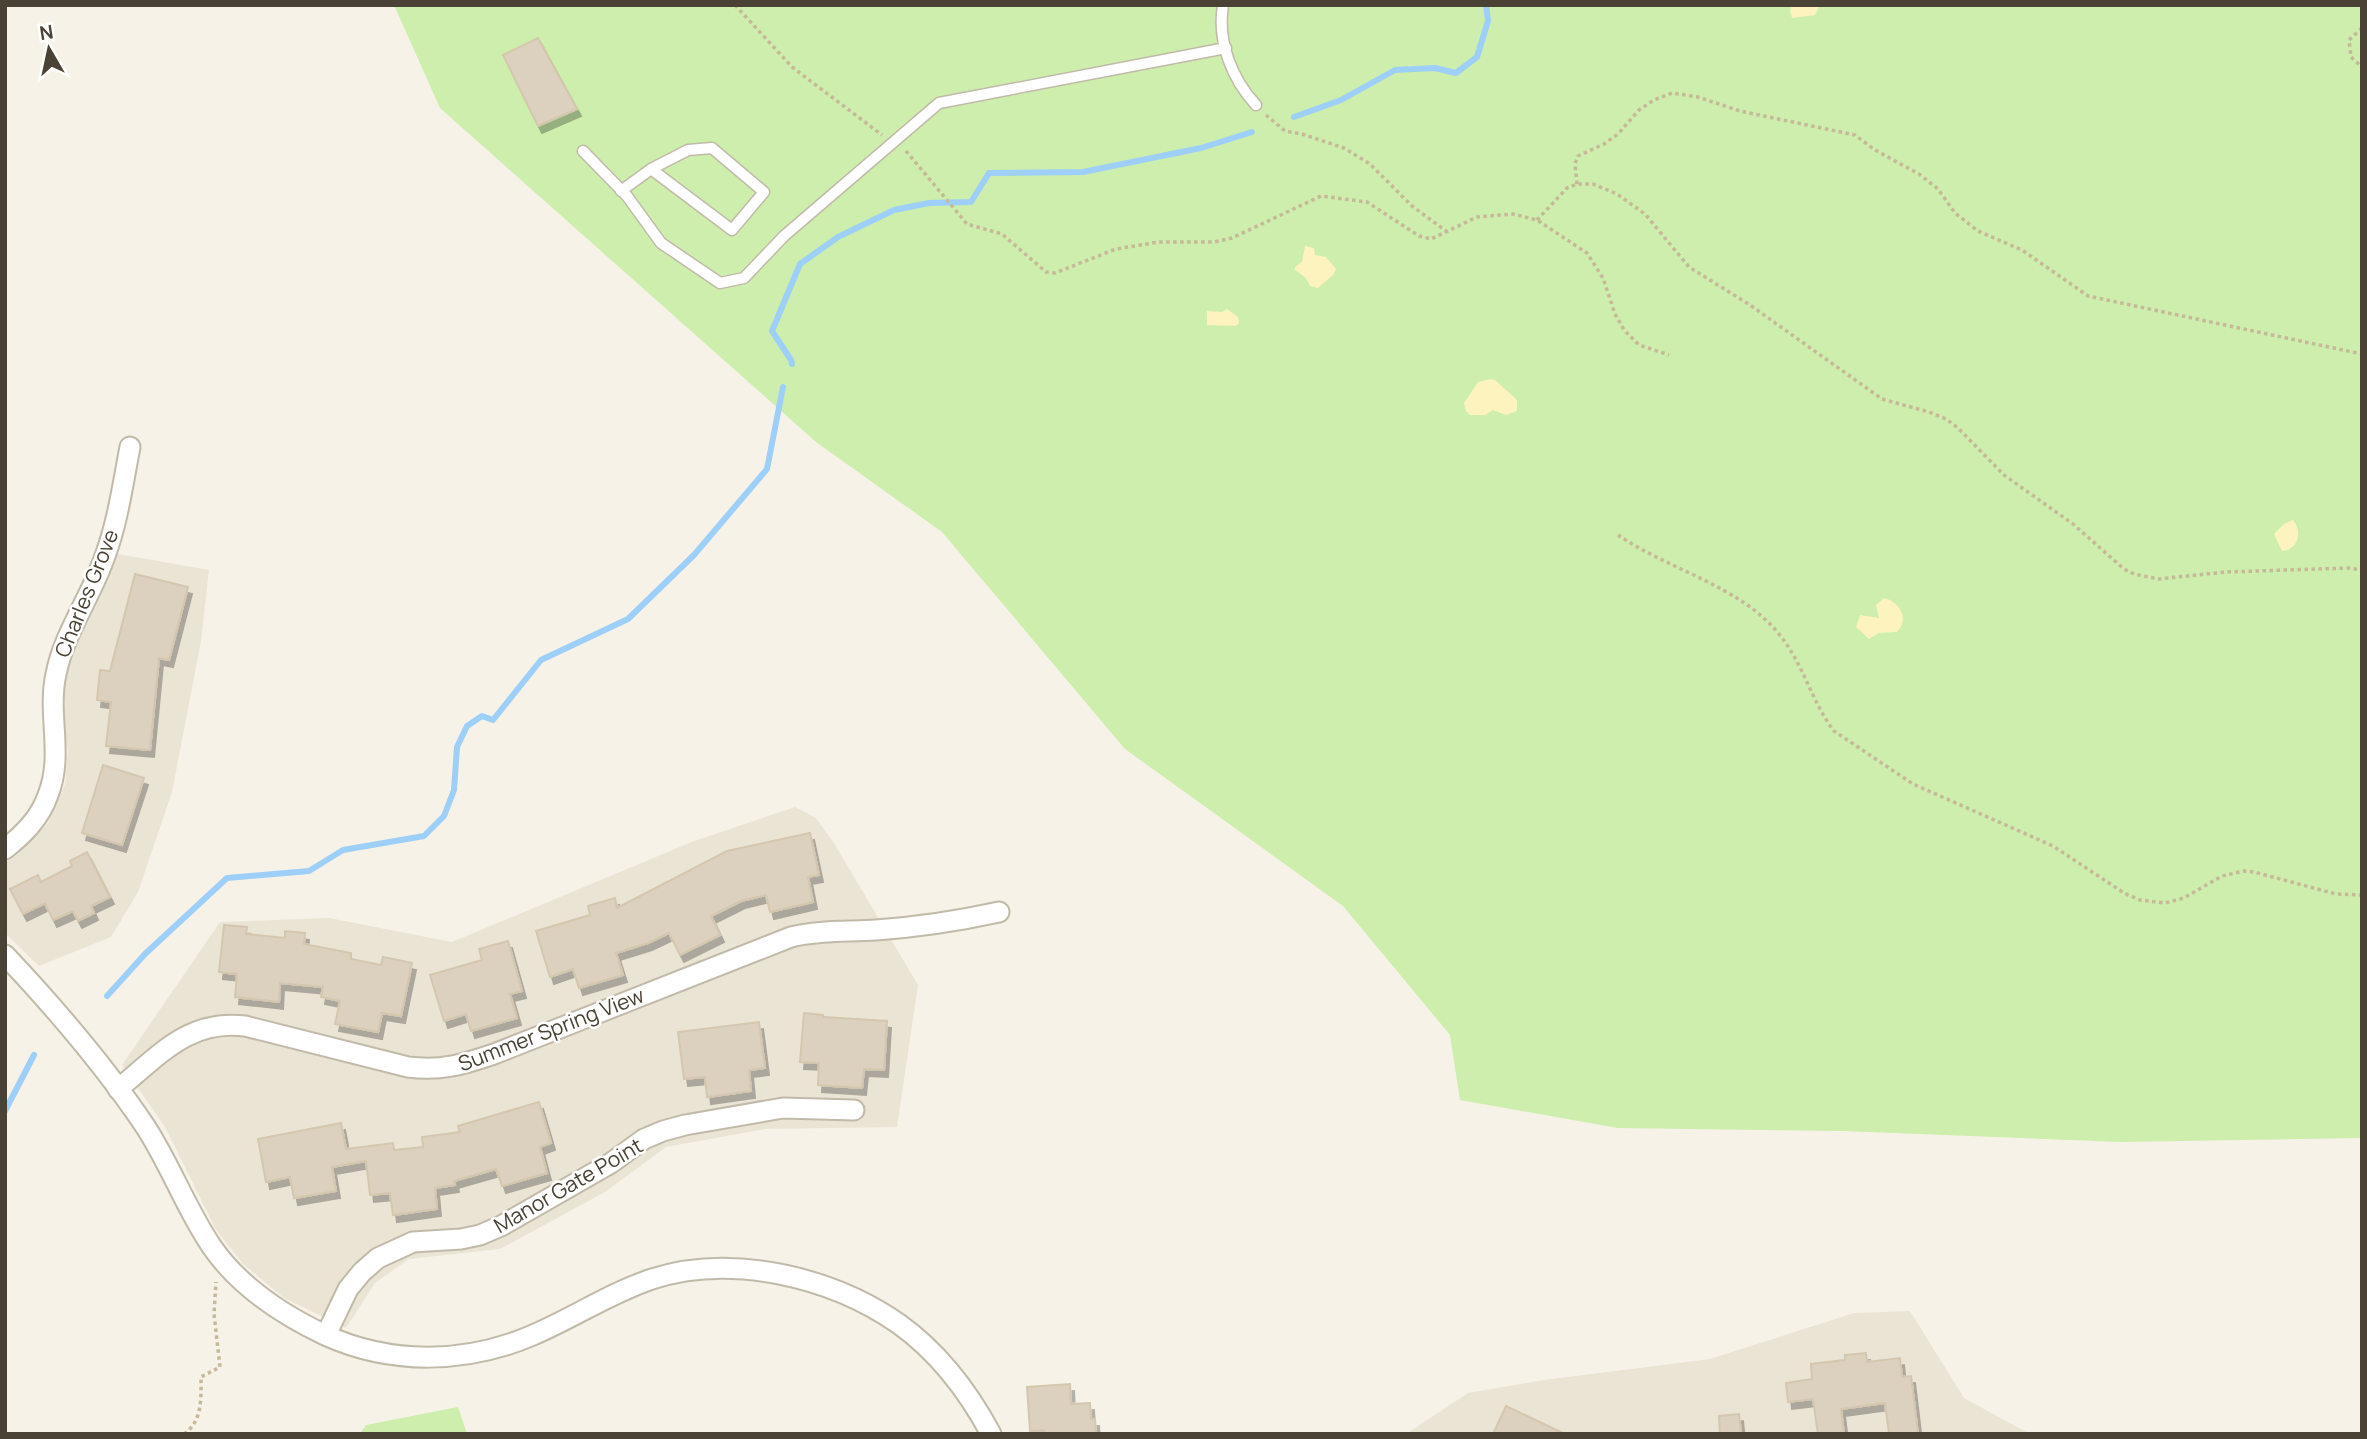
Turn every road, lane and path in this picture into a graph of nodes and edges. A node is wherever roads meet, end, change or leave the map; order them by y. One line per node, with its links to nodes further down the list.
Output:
1 (735, 5): 7 (path)
2 (1223, 5): 4 (lane)
3 (2362, 28): 5 (path)
4 (1226, 48): 6 (lane); 7 (lane)
5 (2362, 67)
6 (1256, 106): 13 (path)
7 (893, 142): 11 (lane); 13 (path)
8 (583, 151): 11 (lane)
9 (651, 169): 9 (lane); 11 (lane)
10 (1577, 184): 12 (path); 14 (path); 18 (path)
11 (621, 191)
12 (1536, 220): 13 (path); 15 (path)
13 (1446, 231)
14 (2362, 354)
15 (1669, 355)
16 (130, 447): 19 (street, Charles Grove)
17 (1618, 535): 20 (path)
18 (2362, 570)
19 (5, 849)
20 (2362, 895)
21 (999, 912): 23 (street, Summer Spring View)
22 (5, 955): 23 (street)
23 (118, 1089): 25 (street)
24 (854, 1110): 26 (street, Manor Gate Point)
25 (217, 1252): 26 (street); 27 (path)
26 (326, 1335): 28 (street)
27 (184, 1434)
28 (991, 1434)

